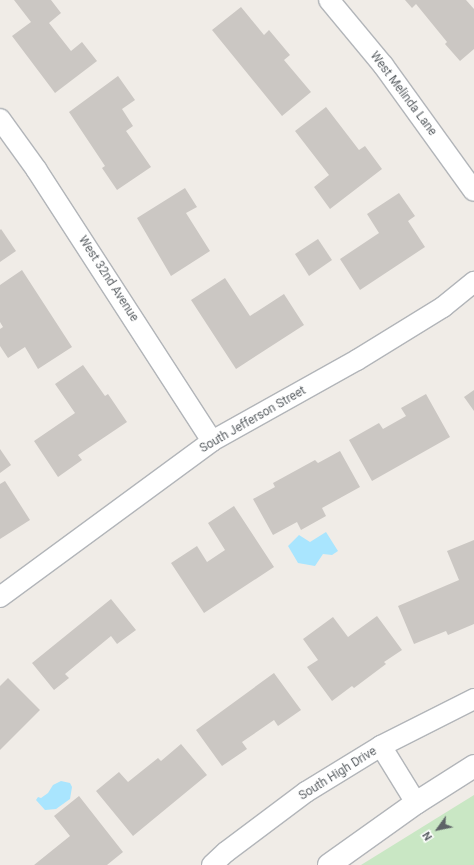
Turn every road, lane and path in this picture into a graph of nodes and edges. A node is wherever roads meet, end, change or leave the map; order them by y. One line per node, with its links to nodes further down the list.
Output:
1 (329, 0): 3 (street, West Melinda Lane)
2 (0, 118): 5 (street, West 32nd Avenue)
3 (474, 191)
4 (474, 282): 5 (street, South Jefferson Street)
5 (212, 441): 6 (street, South Jefferson Street)
6 (0, 598)
7 (474, 698): 8 (street, South High Drive)
8 (381, 746): 10 (street); 11 (street, South High Drive)
9 (474, 766): 10 (main road)
10 (416, 803): 12 (main road)
11 (212, 865)
12 (328, 865)

